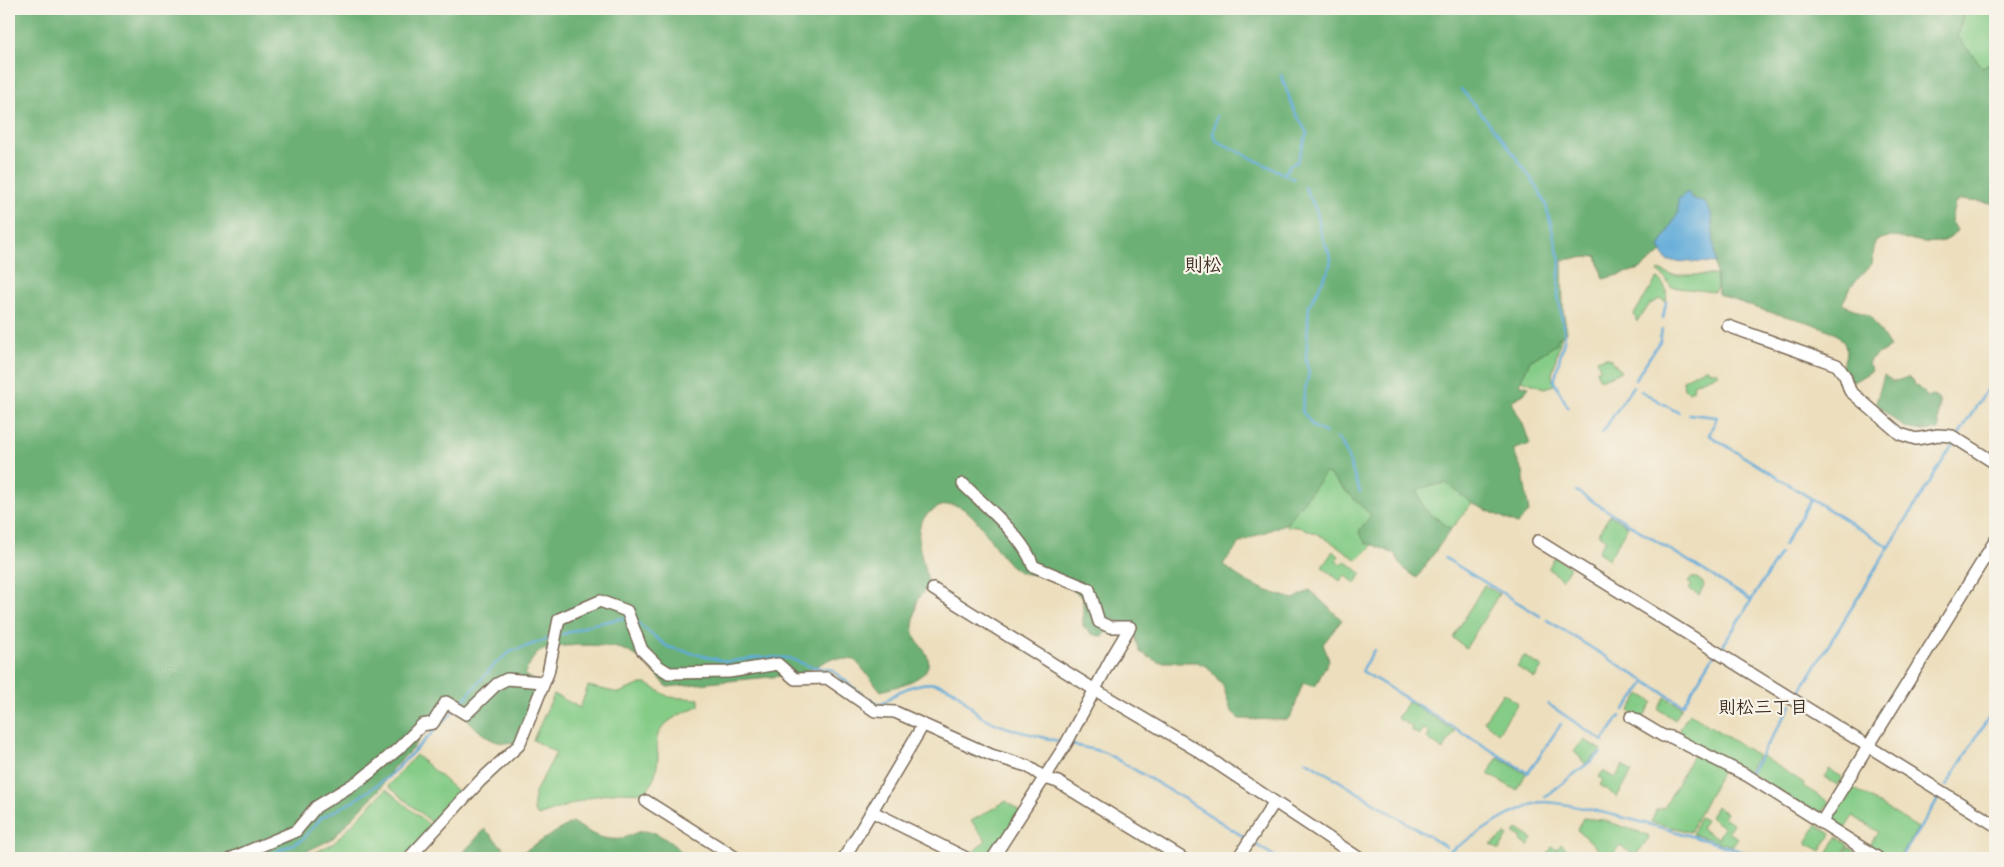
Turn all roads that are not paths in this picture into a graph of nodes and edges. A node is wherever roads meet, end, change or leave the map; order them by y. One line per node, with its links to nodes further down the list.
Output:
1 (1728, 326): 2 (street)
2 (1995, 463)
3 (963, 484): 8 (street)
4 (1538, 541): 11 (street)
5 (1995, 541): 11 (street)
6 (933, 589): 8 (street)
7 (543, 682): 10 (street); 19 (street); 20 (street)
8 (1095, 690): 12 (street); 14 (street)
9 (1631, 718): 16 (street)
10 (923, 725): 12 (street); 15 (street)
11 (1868, 747): 16 (street); 17 (street)
12 (1045, 778): 24 (street); 25 (street)
13 (646, 801): 21 (street)
14 (1274, 803): 26 (street); 27 (street)
15 (873, 812): 18 (street); 22 (street)
16 (1821, 823): 28 (street)
17 (1995, 825)
18 (953, 856): 23 (street)
19 (232, 858)
20 (409, 858)
21 (736, 858)
22 (844, 858)
23 (966, 858)
24 (993, 858)
25 (1182, 858)
26 (1238, 858)
27 (1360, 858)
28 (1878, 858)

